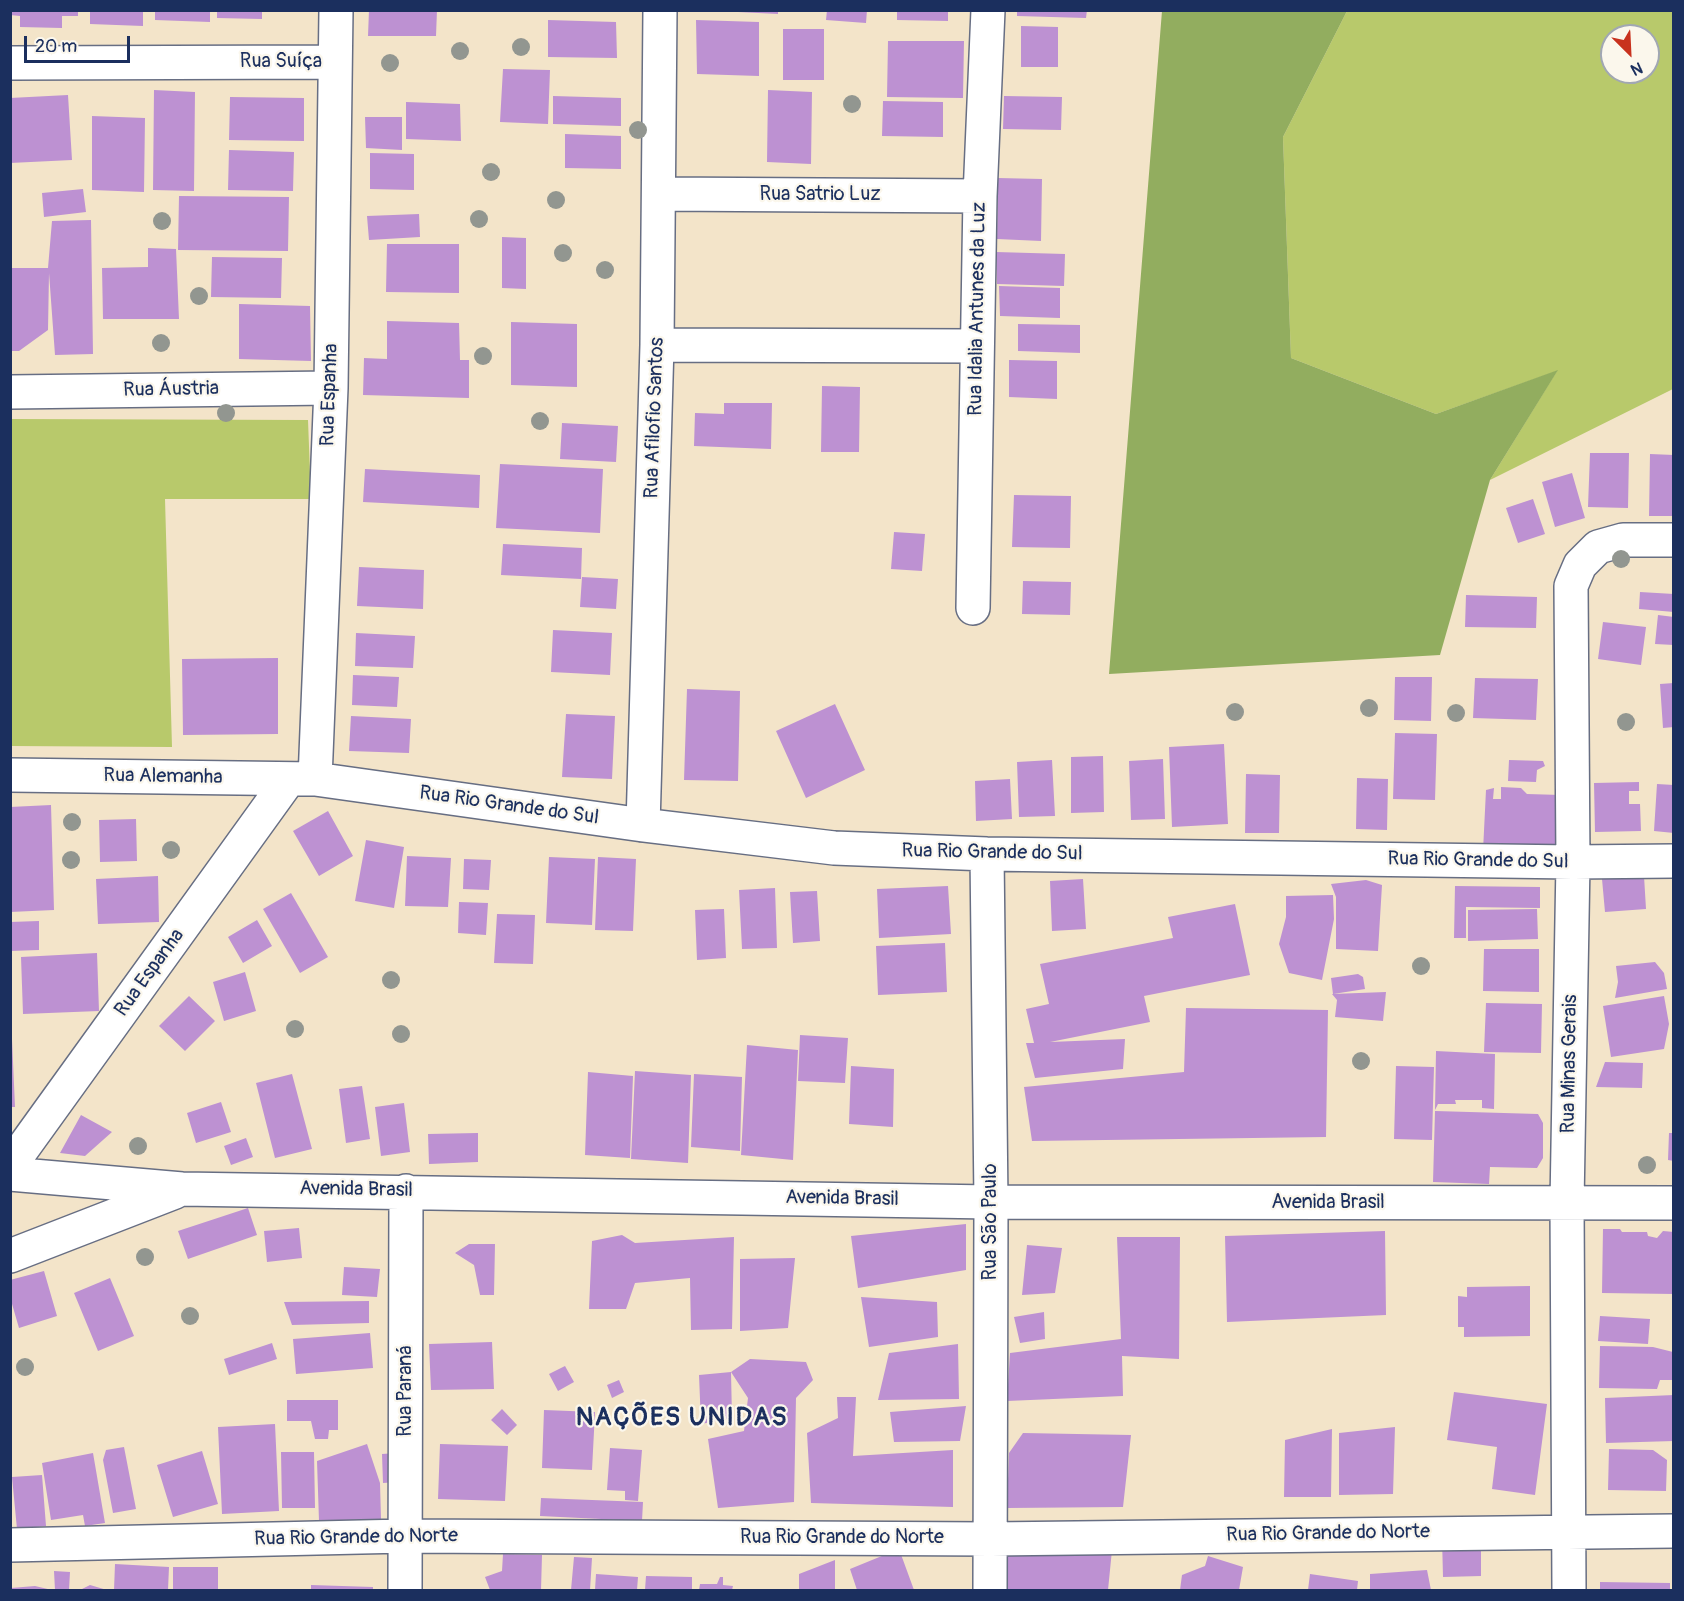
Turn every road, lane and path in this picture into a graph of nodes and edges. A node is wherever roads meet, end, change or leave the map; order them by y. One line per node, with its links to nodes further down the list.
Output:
1 (336, 10): 4 (street, Rua Espanha)
2 (660, 10): 6 (street, Rua Afilofio Santos)
3 (988, 10): 7 (street, Rua Idalia Antunes da Luz)
4 (335, 62): 5 (street, Rua Suíça); 10 (street, Rua Espanha)
5 (10, 63)
6 (660, 194): 7 (street, Rua Satrio Luz); 8 (street, Rua Afilofio Santos)
7 (980, 196): 9 (street, Rua Idalia Antunes da Luz)
8 (657, 345): 9 (street); 16 (street, Rua Afilofio Santos)
9 (976, 346): 13 (street, Rua Idalia Antunes da Luz)
10 (331, 388): 11 (street, Rua Áustria); 15 (street, Rua Espanha)
11 (10, 392)
12 (1674, 540): 19 (street, Rua Minas Gerais)
13 (973, 608)
14 (10, 775): 15 (street, Rua Alemanha)
15 (302, 779): 16 (street, Rua Rio Grande do Sul); 20 (street, Rua Espanha)
16 (643, 825): 17 (street, Rua Rio Grande do Sul)
17 (987, 854): 19 (street, Rua Rio Grande do Sul); 24 (street, Rua São Paulo)
18 (1674, 861): 19 (street, Rua Rio Grande do Sul)
19 (1573, 862): 25 (street, Rua Minas Gerais)
20 (10, 1166)
21 (10, 1174): 22 (street, Avenida Brasil)
22 (182, 1189): 23 (street, Avenida Brasil); 27 (street)
23 (406, 1191): 24 (street, Avenida Brasil); 30 (street, Rua Paraná)
24 (991, 1202): 25 (street, Avenida Brasil); 31 (street, Rua São Paulo)
25 (1567, 1203): 26 (street, Avenida Brasil); 28 (street, Rua Minas Gerais)
26 (1674, 1203)
27 (10, 1256)
28 (1569, 1531): 29 (street, Rua Rio Grande do Norte); 31 (street, Rua Rio Grande do Norte); 35 (street, Rua Minas Gerais)
29 (1674, 1531)
30 (405, 1536): 31 (street, Rua Rio Grande do Norte); 32 (street, Rua Rio Grande do Norte); 33 (street, Rua Paraná)
31 (991, 1539): 34 (street, Rua São Paulo)
32 (10, 1545)
33 (405, 1590)
34 (990, 1590)
35 (1569, 1590)

